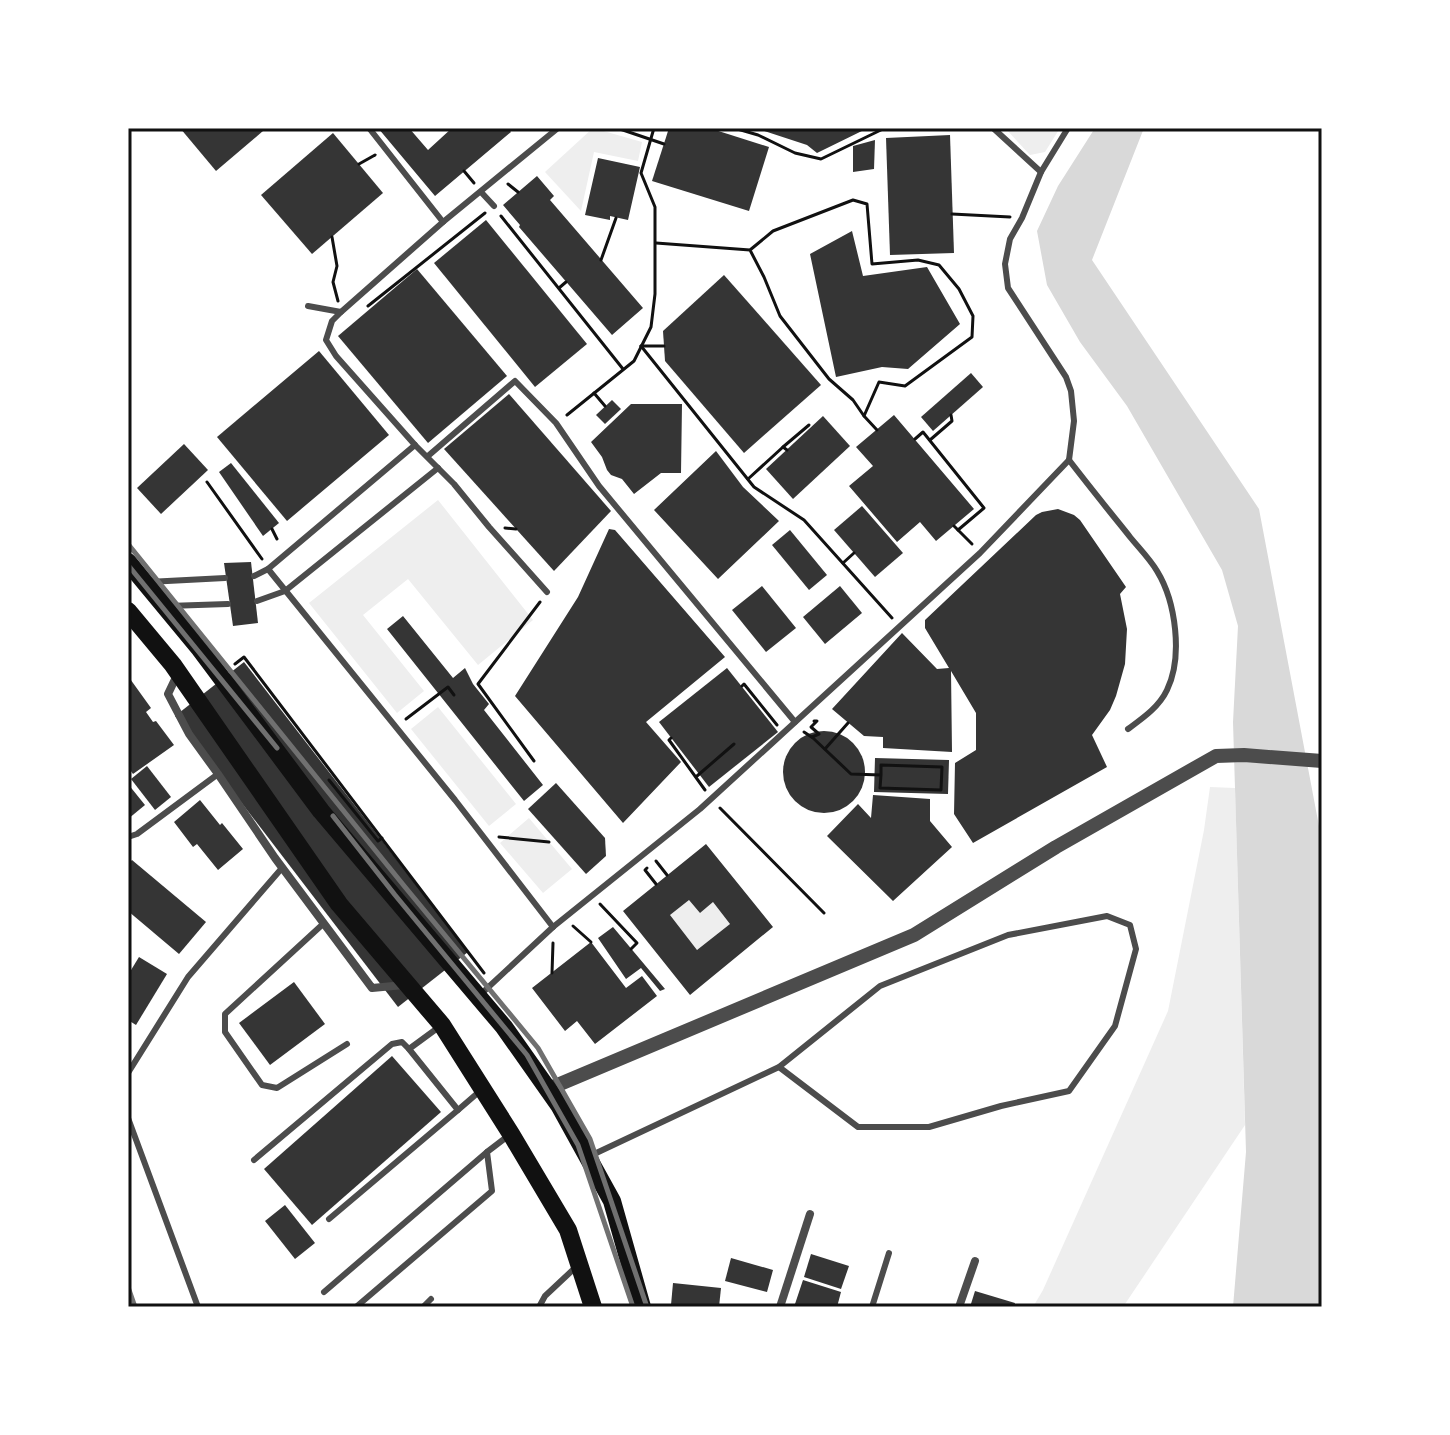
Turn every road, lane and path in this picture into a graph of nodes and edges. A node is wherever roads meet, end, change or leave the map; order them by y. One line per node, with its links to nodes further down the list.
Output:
1 (369, 128): 11 (lane)
2 (558, 128): 14 (lane)
3 (617, 128): 9 (path)
4 (654, 128): 9 (path)
5 (734, 128): 6 (path)
6 (885, 128)
7 (993, 128): 13 (lane)
8 (1068, 128): 13 (lane)
9 (651, 140): 10 (path); 21 (path)
10 (664, 144)
11 (385, 149): 12 (path); 19 (lane)
12 (359, 164)
13 (1041, 172): 18 (lane)
14 (481, 192): 15 (lane); 19 (lane)
15 (494, 206): 25 (path); 28 (path)
16 (952, 214): 18 (path)
17 (616, 218): 23 (path)
18 (1022, 218): 43 (lane)
19 (443, 222): 27 (lane)
20 (332, 237): 27 (path)
21 (656, 243): 22 (path); 29 (path)
22 (750, 250): 35 (path); 35 (path)
23 (601, 260)
24 (566, 282): 25 (path)
25 (559, 288): 31 (path)
26 (308, 306): 27 (lane)
27 (341, 312): 41 (lane)
28 (361, 312)
29 (641, 346): 30 (path); 31 (path); 45 (path)
30 (664, 346)
31 (623, 369): 32 (path)
32 (594, 393): 33 (path); 36 (path)
33 (605, 406)
34 (951, 415): 40 (path)
35 (864, 416): 38 (path)
36 (564, 417)
37 (809, 425): 45 (path)
38 (877, 430)
39 (915, 439): 40 (path)
40 (930, 440): 49 (path)
41 (415, 445): 42 (lane); 55 (lane)
42 (428, 456): 44 (lane); 71 (lane)
43 (1069, 460): 52 (lane); 74 (lane)
44 (438, 468): 59 (lane); 60 (lane)
45 (748, 479): 54 (path)
46 (207, 482): 55 (path)
47 (954, 526): 49 (path)
48 (272, 529): 50 (path)
49 (958, 530): 52 (path)
50 (277, 539)
51 (854, 553): 54 (path)
52 (980, 553): 65 (lane)
53 (128, 562): 58 (highway)
54 (843, 563): 65 (path)
55 (268, 569): 56 (lane); 59 (lane)
56 (254, 576)
57 (225, 578): 58 (lane)
58 (144, 582): 63 (highway)
59 (285, 591): 61 (lane); 73 (lane)
60 (547, 592): 81 (path)
61 (257, 601)
62 (228, 604): 63 (lane)
63 (164, 606): 67 (highway)
64 (128, 611): 66 (highway)
65 (900, 626): 71 (lane)
66 (178, 673): 83 (street); 105 (highway)
67 (219, 676): 90 (path); 106 (highway)
68 (742, 686): 76 (path)
69 (454, 695): 73 (path)
70 (817, 721): 77 (path)
71 (795, 722): 76 (lane)
72 (848, 723): 80 (path)
73 (396, 726): 88 (lane)
74 (1128, 729)
75 (801, 730): 77 (path)
76 (783, 733): 87 (lane)
77 (812, 737): 80 (path)
78 (671, 738): 87 (path)
79 (734, 744): 85 (path)
80 (825, 749): 84 (path)
81 (534, 761)
82 (1322, 761): 113 (street)
83 (218, 774): 89 (lane); 93 (street)
84 (881, 775): 84 (path)
85 (697, 776)
86 (329, 780): 90 (path)
87 (711, 799): 97 (lane); 98 (path)
88 (483, 836): 91 (path); 101 (lane)
89 (128, 837)
90 (382, 838): 106 (path)
91 (549, 842)
92 (656, 861): 95 (path)
93 (282, 868): 100 (street); 111 (lane)
94 (645, 870): 96 (path)
95 (667, 875)
96 (656, 884)
97 (592, 896): 99 (lane); 103 (path)
98 (824, 913)
99 (565, 918): 101 (lane); 102 (path)
100 (323, 924): 105 (street); 108 (lane)
101 (553, 927): 104 (path); 106 (lane)
102 (591, 942)
103 (631, 949)
104 (552, 973)
105 (409, 985): 107 (highway)
106 (485, 990): 113 (highway)
107 (442, 1025): 109 (lane); 112 (highway)
108 (347, 1044)
109 (409, 1049): 114 (lane); 119 (lane)
110 (779, 1067): 110 (lane); 118 (lane)
111 (128, 1073)
112 (482, 1089): 114 (lane); 116 (highway)
113 (548, 1089): 118 (highway)
114 (458, 1110): 121 (lane)
115 (128, 1118): 127 (lane)
116 (511, 1134): 117 (lane); 124 (highway)
117 (487, 1152): 125 (lane); 128 (lane)
118 (588, 1157): 132 (highway)
119 (254, 1160)
120 (810, 1214): 133 (street)
121 (329, 1219)
122 (889, 1253): 134 (lane)
123 (975, 1261): 135 (street)
124 (579, 1264): 130 (lane); 131 (highway)
125 (324, 1292)
126 (431, 1299): 129 (lane)
127 (198, 1307)
128 (356, 1307)
129 (423, 1307)
130 (539, 1307)
131 (593, 1307)
132 (642, 1307)
133 (780, 1307)
134 (872, 1307)
135 (959, 1307)

